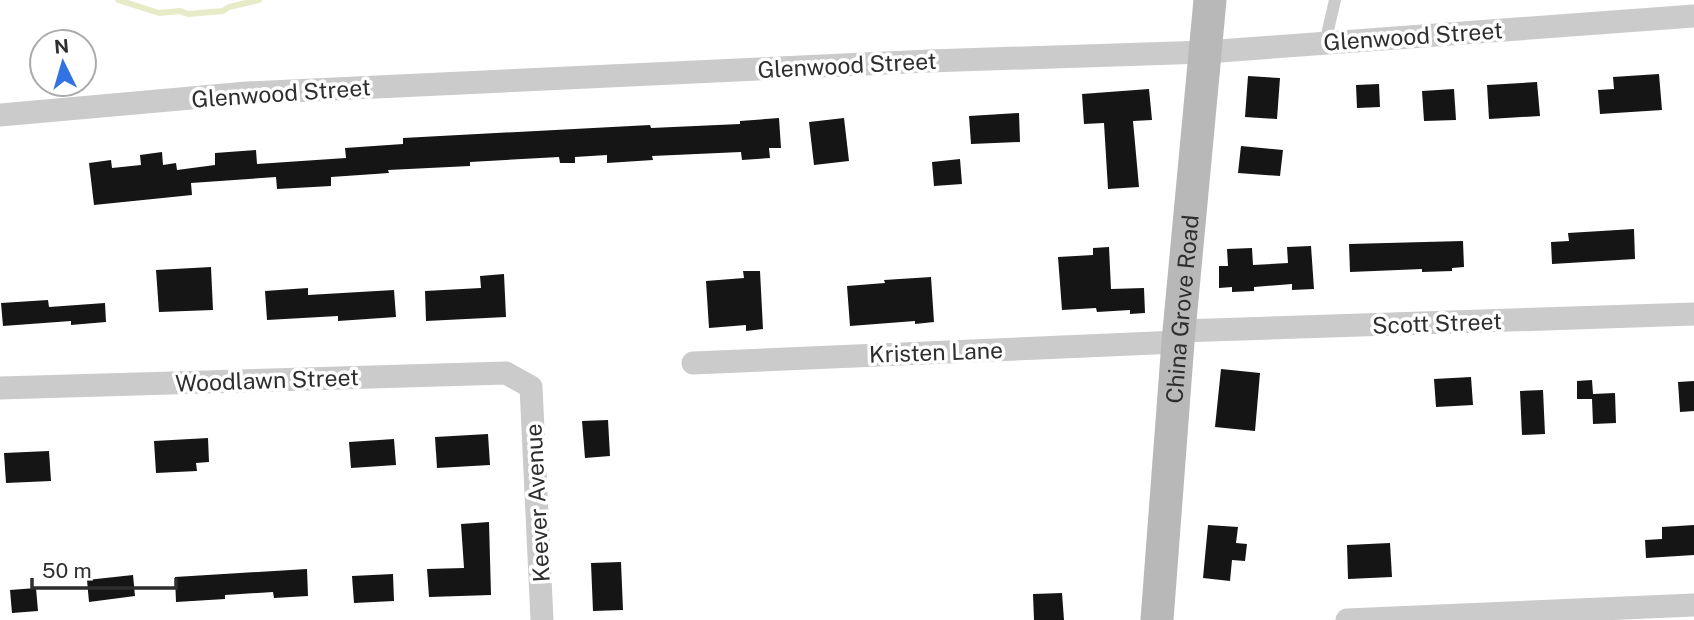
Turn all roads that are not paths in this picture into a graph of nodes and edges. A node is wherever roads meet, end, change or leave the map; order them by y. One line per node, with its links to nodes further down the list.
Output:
1 (1210, 0): 5 (street, China Grove Road)
2 (1335, 0): 4 (lane)
3 (1694, 16): 4 (street, Glenwood Street)
4 (1325, 43): 5 (street, Glenwood Street)
5 (1206, 52): 6 (street, Glenwood Street); 8 (street, China Grove Road)
6 (0, 116)
7 (1694, 314): 8 (street, Scott Street)
8 (1179, 336): 9 (street, Kristen Lane); 14 (street, China Grove Road)
9 (693, 363)
10 (531, 387): 11 (street, Woodlawn Street); 13 (street, Keever Avenue)
11 (0, 388)
12 (1694, 605): 15 (street)
13 (542, 620)
14 (1157, 620)
15 (1347, 620)

